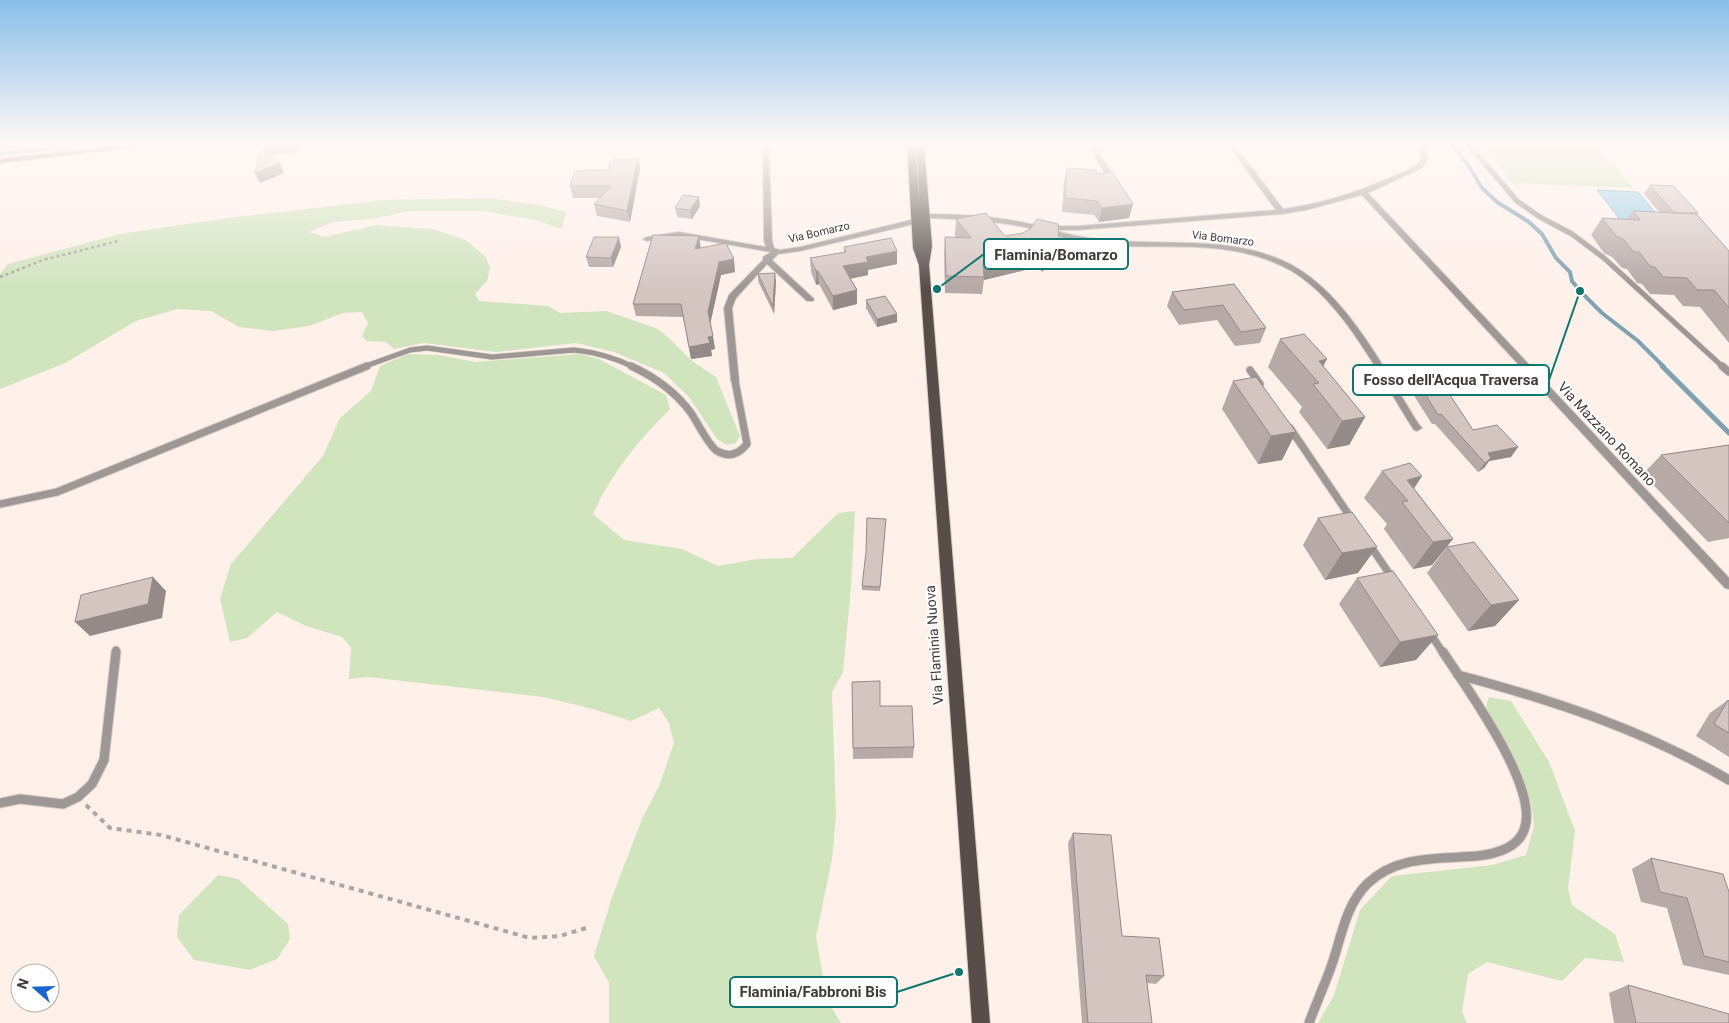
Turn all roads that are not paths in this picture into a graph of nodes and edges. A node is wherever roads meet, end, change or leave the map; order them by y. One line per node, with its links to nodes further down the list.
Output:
1 (767, 193): 15 (street, Via Bomarzo)
2 (913, 193): 11 (main road, Via Flaminia Nuova)
3 (923, 193): 10 (main road, Via Flaminia Nuova)
4 (1267, 193): 8 (street)
5 (1360, 193): 8 (street, Via Bomarzo)
6 (1363, 193): 29 (street, Via Mazzano Romano)
7 (1510, 193): 20 (lane)
8 (1282, 212): 12 (street, Via Bomarzo)
9 (1133, 215): 12 (street)
10 (925, 216): 13 (street, Via Bomarzo); 17 (main road, Via Flaminia Nuova)
11 (915, 221): 15 (street, Via Bomarzo); 17 (main road, Via Flaminia Nuova)
12 (1138, 223): 13 (street, Via Bomarzo)
13 (1035, 227): 24 (street, Via Bomarzo)
14 (647, 239): 15 (street)
15 (773, 250): 16 (street)
16 (766, 259): 18 (street); 21 (street)
17 (924, 265): 35 (main road, Via Flaminia Nuova)
18 (810, 299)
19 (1250, 370): 22 (lane)
20 (1729, 372)
21 (735, 381): 25 (lane)
22 (1267, 394)
23 (1284, 419): 26 (lane)
24 (1418, 428)
25 (0, 504)
26 (1357, 526)
27 (1363, 535): 28 (lane)
28 (1396, 584)
29 (1729, 585)
30 (1424, 626): 32 (lane)
31 (116, 650): 34 (lane)
32 (1458, 675): 33 (lane); 36 (lane)
33 (1729, 780)
34 (0, 803)
35 (981, 1023)
36 (1309, 1023)

